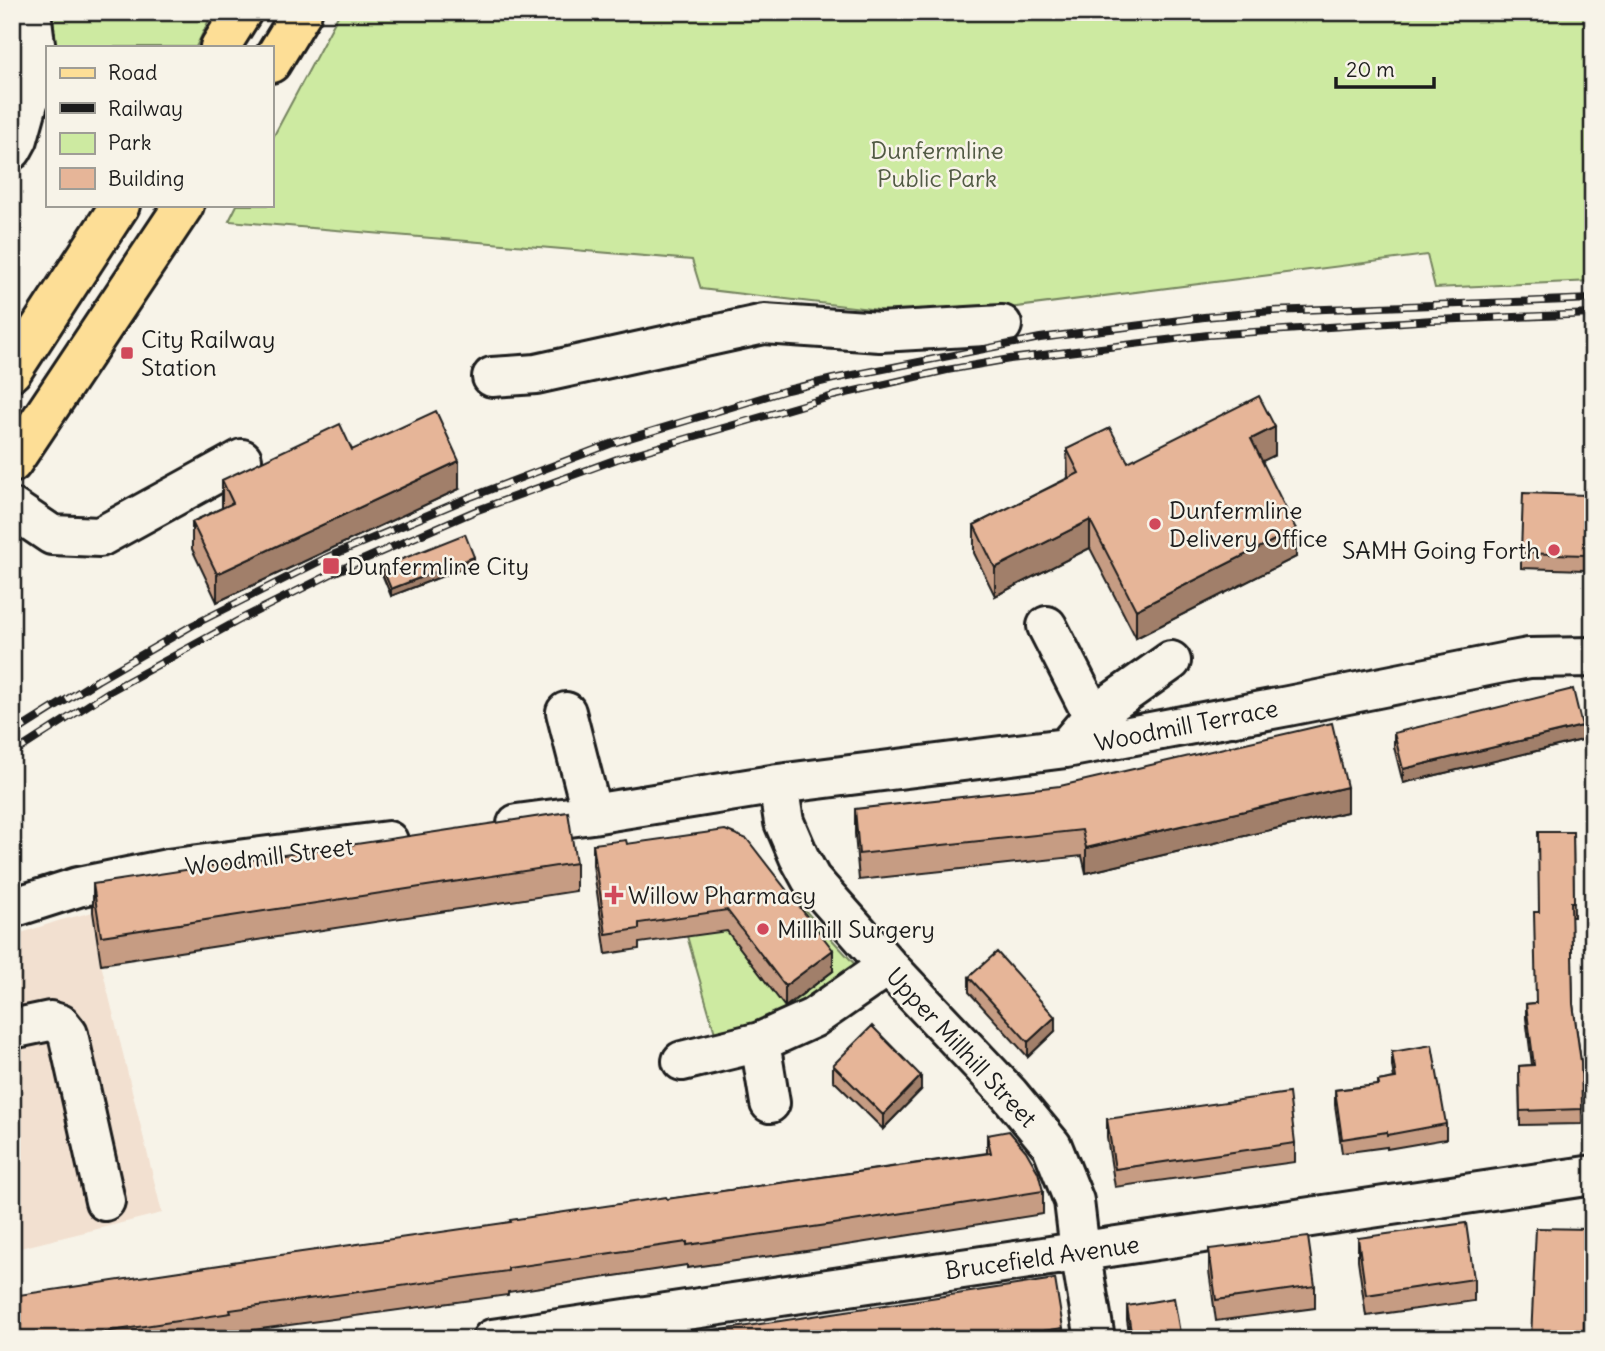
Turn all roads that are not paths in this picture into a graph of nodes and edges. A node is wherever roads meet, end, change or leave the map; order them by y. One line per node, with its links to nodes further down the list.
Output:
1 (31, 12): 6 (street)
2 (242, 12): 4 (main road)
3 (302, 12): 5 (main road)
4 (221, 46)
5 (273, 59)
6 (12, 150)
7 (119, 206): 10 (main road)
8 (183, 206): 13 (main road)
9 (1002, 325): 11 (street)
10 (12, 370)
11 (492, 377)
12 (242, 459): 14 (street)
13 (12, 463)
14 (12, 508)
15 (1047, 626): 19 (street)
16 (1593, 657): 20 (street, Woodmill Terrace)
17 (1171, 661): 19 (street)
18 (566, 712): 22 (street)
19 (1093, 716): 20 (street)
20 (1066, 748): 21 (street, Woodmill Terrace)
21 (778, 784): 22 (street); 26 (street, Upper Millhill Street)
22 (592, 814): 23 (street)
23 (482, 828)
24 (427, 835): 25 (street, Woodmill Street)
25 (12, 908)
26 (888, 966): 28 (street); 33 (street, Upper Millhill Street)
27 (12, 1029): 32 (street)
28 (760, 1042): 29 (street); 30 (street)
29 (682, 1061)
30 (770, 1103)
31 (1593, 1175): 33 (street, Brucefield Avenue)
32 (105, 1201)
33 (1080, 1251): 34 (street, Brucefield Avenue); 35 (street, Upper Millhill Street)
34 (497, 1338)
35 (1096, 1339)

